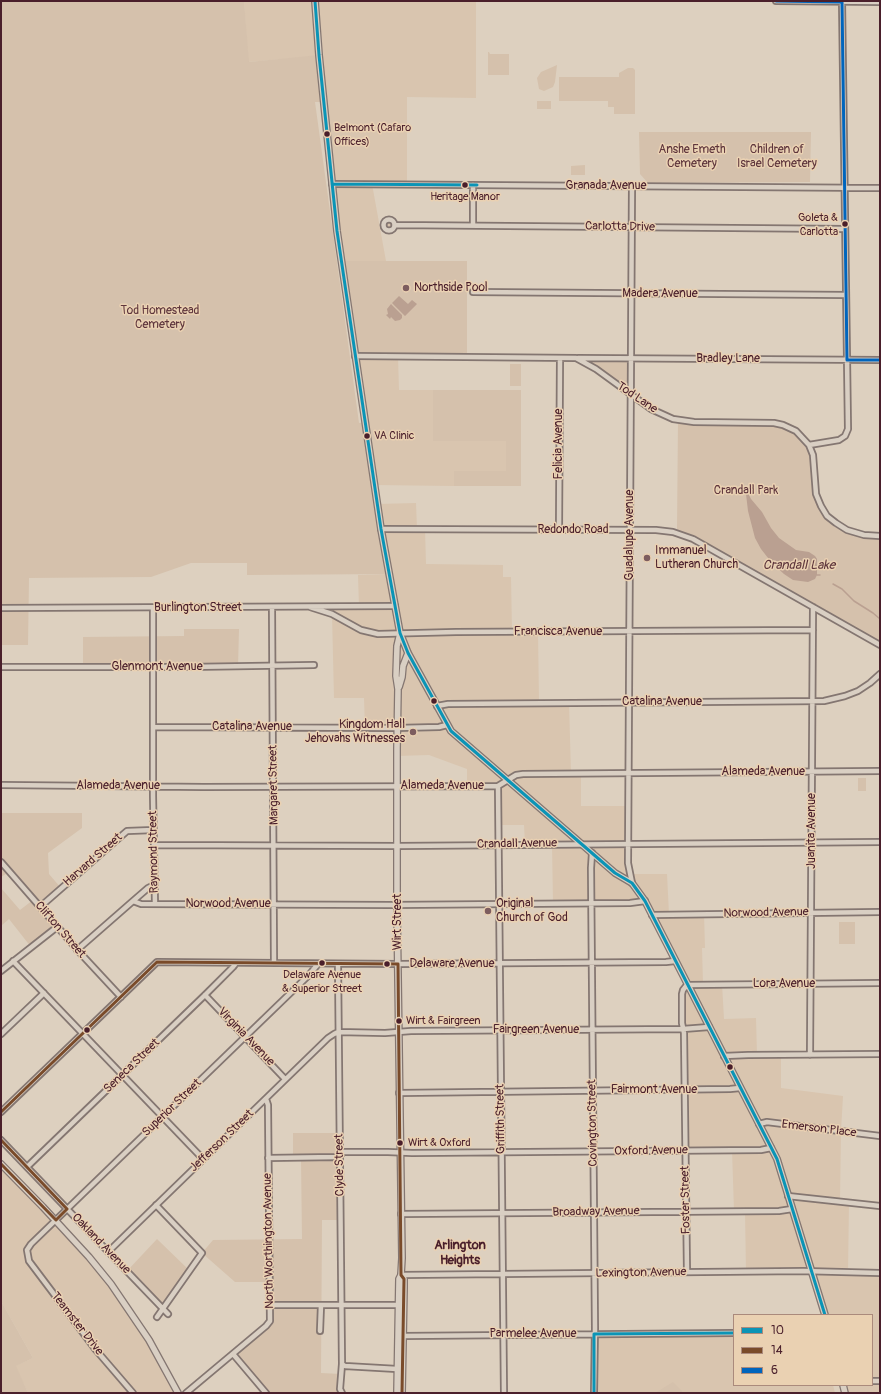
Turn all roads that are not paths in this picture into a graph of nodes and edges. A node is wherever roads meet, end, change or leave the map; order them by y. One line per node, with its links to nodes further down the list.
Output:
1 (316, 1): 5 (main road)
2 (776, 1): 3 (street)
3 (842, 1): 4 (street); 8 (street)
4 (880, 2)
5 (332, 184): 6 (street, Granada Avenue); 17 (main road)
6 (473, 185): 7 (street, Granada Avenue); 11 (street)
7 (632, 186): 8 (street, Granada Avenue); 12 (street, Guadalupe Avenue)
8 (845, 188): 9 (street, Granada Avenue); 13 (street)
9 (880, 188)
10 (395, 225): 11 (street, Carlotta Drive)
11 (473, 226): 12 (street, Carlotta Drive)
12 (632, 227): 13 (street, Carlotta Drive); 15 (street, Guadalupe Avenue)
13 (845, 229): 16 (street)
14 (473, 292): 15 (street, Madera Avenue)
15 (632, 294): 16 (street, Madera Avenue); 20 (street, Guadalupe Avenue)
16 (846, 295): 21 (street)
17 (355, 356): 18 (street); 25 (main road)
18 (560, 358): 19 (street); 26 (street, Felicia Avenue)
19 (576, 358): 20 (street, Bradley Lane); 23 (street, Tod Lane)
20 (632, 359): 21 (street, Bradley Lane); 23 (street, Guadalupe Avenue)
21 (847, 360): 22 (street, Bradley Lane); 24 (street)
22 (880, 360)
23 (631, 395): 24 (street, Tod Lane); 27 (street, Guadalupe Avenue)
24 (809, 445): 28 (street)
25 (381, 529): 26 (street, Redondo Road); 29 (main road)
26 (559, 530): 27 (street, Redondo Road)
27 (630, 530): 30 (street, Redondo Road); 36 (street, Guadalupe Avenue)
28 (880, 536)
29 (395, 606): 32 (street, Burlington Street); 37 (main road)
30 (813, 606): 35 (street, Juanita Avenue); 38 (street, Redondo Road)
31 (272, 607): 32 (street, Burlington Street); 34 (street, Burlington Street); 41 (street, Margaret Street)
32 (310, 607): 37 (street, Francisca Avenue)
33 (1, 608): 34 (street, Burlington Street)
34 (153, 608): 43 (street, Raymond Street)
35 (813, 630): 36 (street, Francisca Avenue); 46 (street, Juanita Avenue)
36 (630, 632): 37 (street, Francisca Avenue); 47 (street, Guadalupe Avenue)
37 (400, 633): 39 (main road); 45 (main road, Wirt Street)
38 (880, 645)
39 (408, 653): 45 (main road, Wirt Street); 48 (main road)
40 (314, 665): 41 (street, Glenmont Avenue)
41 (272, 666): 43 (street, Glenmont Avenue); 51 (street, Margaret Street)
42 (1, 667): 43 (street, Glenmont Avenue)
43 (152, 667): 50 (street, Raymond Street)
44 (880, 674): 46 (street, Catalina Avenue)
45 (398, 689): 52 (main road, Wirt Street)
46 (813, 701): 47 (street, Catalina Avenue); 54 (street, Juanita Avenue)
47 (629, 702): 48 (street, Catalina Avenue); 55 (street, Guadalupe Avenue)
48 (437, 706): 49 (main road)
49 (447, 725): 52 (street, Catalina Avenue); 56 (main road)
50 (153, 727): 51 (street, Catalina Avenue); 58 (street, Raymond Street)
51 (273, 727): 52 (street, Catalina Avenue); 59 (street, Margaret Street)
52 (397, 728): 61 (main road, Wirt Street)
53 (880, 771): 54 (street, Alameda Avenue)
54 (812, 772): 55 (street, Alameda Avenue); 63 (street, Juanita Avenue)
55 (628, 773): 56 (street, Alameda Avenue); 66 (street, Guadalupe Avenue)
56 (508, 780): 60 (street, Alameda Avenue); 65 (main road)
57 (1, 785): 58 (street, Alameda Avenue)
58 (153, 786): 59 (street, Alameda Avenue); 62 (street, Raymond Street)
59 (274, 786): 61 (street, Alameda Avenue); 68 (street, Margaret Street)
60 (498, 786): 61 (street, Alameda Avenue); 69 (street, Griffith Street)
61 (397, 787): 70 (main road, Wirt Street)
62 (154, 830): 67 (street, Raymond Street); 82 (street, Harvard Street)
63 (812, 842): 64 (street, Crandall Avenue); 66 (street, Crandall Avenue); 84 (street, Juanita Avenue)
64 (880, 842)
65 (581, 844): 66 (street, Crandall Avenue); 69 (street, Crandall Avenue); 71 (main road)
66 (628, 844): 73 (street, Guadalupe Avenue)
67 (154, 845): 68 (street, Crandall Avenue); 74 (street, Raymond Street)
68 (274, 845): 70 (street, Crandall Avenue); 79 (street, Margaret Street)
69 (499, 845): 70 (street, Crandall Avenue); 80 (street, Griffith Street)
70 (398, 846): 81 (main road, Wirt Street)
71 (592, 853): 73 (main road); 77 (street, Covington Street)
72 (1, 862): 82 (street, Clifton Street)
73 (632, 883): 76 (main road)
74 (154, 885): 75 (street); 78 (street, Raymond Street)
75 (133, 901): 78 (street, Norwood Avenue); 87 (street)
76 (645, 901): 77 (street); 85 (main road)
77 (591, 903): 80 (street, Norwood Avenue); 92 (street, Covington Street)
78 (155, 904): 79 (street, Norwood Avenue)
79 (275, 904): 81 (street, Norwood Avenue); 91 (street, Margaret Street)
80 (500, 904): 81 (street, Norwood Avenue); 96 (street, Griffith Street)
81 (398, 905): 95 (main road, Wirt Street)
82 (40, 907): 86 (street, Clifton Street)
83 (880, 912): 84 (street, Norwood Avenue)
84 (811, 913): 85 (street, Norwood Avenue); 99 (street, Juanita Avenue)
85 (652, 915): 89 (main road)
86 (57, 926): 87 (street, Clifton Street); 88 (street)
87 (77, 950): 103 (street, Clifton Street)
88 (13, 961): 97 (street); 101 (street)
89 (675, 961): 92 (street, Delaware Avenue); 100 (main road)
90 (236, 963): 91 (street, Delaware Avenue); 102 (street, Seneca Street); 103 (street, Delaware Avenue)
91 (274, 963): 93 (street, Delaware Avenue)
92 (591, 963): 96 (street, Delaware Avenue); 107 (street, Covington Street)
93 (318, 964): 94 (street, Delaware Avenue); 112 (street, Superior Street)
94 (338, 964): 95 (street, Delaware Avenue); 108 (street, Clyde Street)
95 (398, 964): 96 (street, Delaware Avenue); 109 (main road, Wirt Street)
96 (500, 964): 106 (street, Griffith Street)
97 (1, 971)
98 (880, 983): 99 (street, Lora Avenue)
99 (811, 984): 100 (street, Lora Avenue); 113 (street, Juanita Avenue)
100 (687, 985): 104 (main road); 105 (street, Foster Street)
101 (44, 993): 110 (street); 111 (street)
102 (205, 995): 112 (street, Virginia Avenue); 116 (street, Seneca Street)
103 (121, 997): 111 (street)
104 (709, 1027): 105 (street, Fairgreen Avenue); 115 (main road)
105 (683, 1029): 107 (street, Fairgreen Avenue); 119 (street, Foster Street)
106 (501, 1030): 107 (street, Fairgreen Avenue); 109 (street, Fairgreen Avenue); 120 (street, Griffith Street)
107 (592, 1030): 121 (street, Covington Street)
108 (338, 1032): 109 (street, Fairgreen Avenue); 117 (street, Jefferson Street); 134 (street, Clyde Street)
109 (399, 1032): 122 (main road, Wirt Street)
110 (1, 1034)
111 (83, 1034): 116 (street); 124 (street)
112 (245, 1037): 117 (street, Virginia Avenue); 125 (street, Superior Street)
113 (810, 1054): 114 (street); 115 (street)
114 (880, 1054)
115 (724, 1056): 118 (main road)
116 (122, 1075): 125 (street); 138 (street, Seneca Street)
117 (285, 1079): 123 (street, Jefferson Street)
118 (740, 1088): 119 (street, Fairmont Avenue); 126 (main road)
119 (685, 1090): 121 (street, Fairmont Avenue); 130 (street, Foster Street)
120 (501, 1091): 121 (street, Fairmont Avenue); 122 (street, Fairmont Avenue); 133 (street, Griffith Street)
121 (592, 1091): 131 (street, Covington Street)
122 (399, 1093): 132 (main road, Wirt Street)
123 (266, 1098): 135 (street, North Worthington Avenue); 136 (street, Jefferson Street)
124 (1, 1112)
125 (162, 1117): 136 (street); 142 (street, Superior Street)
126 (759, 1124): 127 (street, Emerson Place); 129 (main road)
127 (880, 1136)
128 (1, 1140): 138 (street, Oakland Avenue)
129 (771, 1148): 130 (street, Oxford Avenue); 139 (main road)
130 (685, 1150): 131 (street, Oxford Avenue); 146 (street, Foster Street)
131 (593, 1151): 133 (street, Oxford Avenue); 145 (street, Covington Street)
132 (400, 1152): 133 (street, Oxford Avenue); 134 (street, Oxford Avenue); 147 (main road, Wirt Street)
133 (502, 1152): 144 (street, Griffith Street)
134 (340, 1154): 135 (street, Oxford Avenue); 159 (street, Clyde Street)
135 (268, 1158): 157 (street, North Worthington Avenue)
136 (203, 1159): 140 (street, Jefferson Street)
137 (1, 1164): 148 (main road)
138 (27, 1168): 142 (street, Oakland Avenue)
139 (788, 1196): 141 (street); 143 (main road)
140 (156, 1205): 150 (street, Jefferson Street); 161 (street)
141 (880, 1206)
142 (67, 1209): 148 (street, Superior Street); 150 (street, Oakland Avenue)
143 (792, 1209): 146 (street, Broadway Avenue); 152 (main road)
144 (502, 1212): 145 (street, Broadway Avenue); 147 (street, Broadway Avenue); 155 (street, Griffith Street)
145 (594, 1212): 146 (street, Broadway Avenue); 153 (street, Covington Street)
146 (686, 1212): 151 (street, Foster Street)
147 (401, 1214): 156 (main road, Wirt Street)
148 (56, 1220): 149 (street, Superior Street); 174 (main road)
149 (27, 1252): 173 (street, Teamster Drive)
150 (108, 1252): 161 (street, Oakland Avenue)
151 (687, 1272): 152 (street, Lexington Avenue); 153 (street, Lexington Avenue)
152 (811, 1272): 154 (street, Lexington Avenue); 163 (main road)
153 (594, 1273): 155 (street, Lexington Avenue); 167 (street, Covington Street)
154 (880, 1273)
155 (503, 1274): 156 (street, Lexington Avenue); 168 (street, Griffith Street)
156 (401, 1275): 160 (main road, Wirt Street)
157 (270, 1305): 158 (street); 170 (street, North Worthington Avenue)
158 (321, 1305): 159 (street); 165 (street)
159 (341, 1305): 160 (street); 171 (street, Clyde Street)
160 (401, 1305): 169 (main road, Wirt Street); 172 (main road, Wirt Street)
161 (163, 1309): 162 (street, Oakland Avenue); 164 (street)
162 (168, 1314)
163 (825, 1314)
164 (157, 1317)
165 (320, 1331)
166 (733, 1333): 167 (street, Parmelee Avenue)
167 (594, 1334): 168 (street, Parmelee Avenue); 181 (street, Covington Street)
168 (504, 1335): 169 (street, Parmelee Avenue); 180 (street, Griffith Street)
169 (403, 1336): 179 (main road, Wirt Street)
170 (233, 1354): 175 (street, North Worthington Avenue); 176 (street)
171 (343, 1364): 172 (street); 177 (street, Clyde Street)
172 (397, 1369): 178 (main road, Wirt Street)
173 (133, 1393)
174 (178, 1393)
175 (186, 1393)
176 (266, 1393)
177 (342, 1393)
178 (397, 1393)
179 (402, 1393)
180 (504, 1393)
181 (594, 1393)

